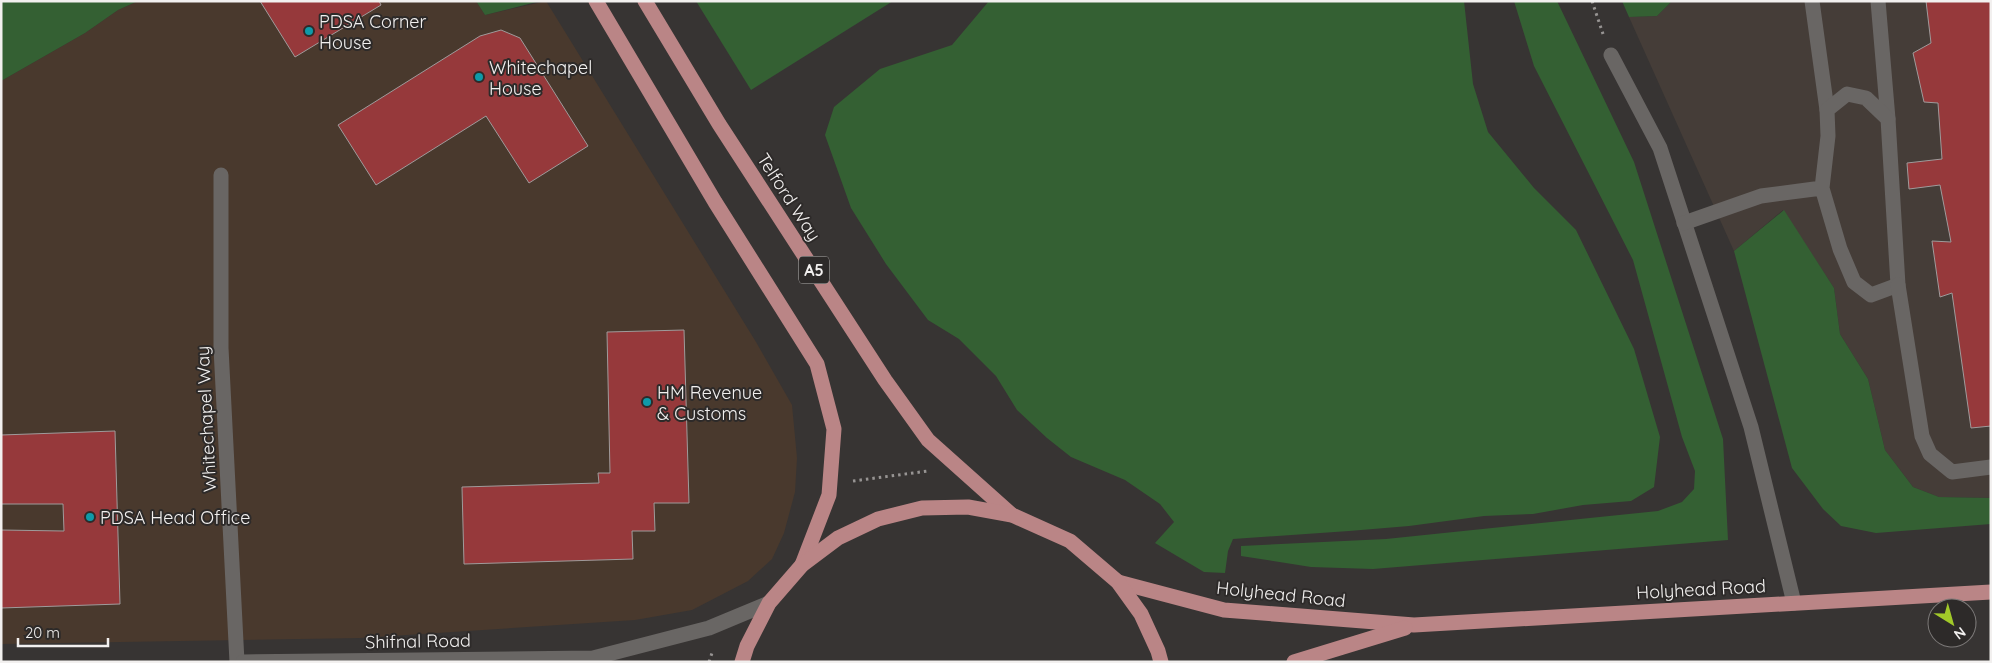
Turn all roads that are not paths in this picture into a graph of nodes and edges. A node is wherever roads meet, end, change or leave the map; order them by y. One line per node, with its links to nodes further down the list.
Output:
1 (596, 1): 14 (main road)
2 (645, 1): 13 (main road, Telford Way / A5)
3 (1812, 1): 6 (street)
4 (1878, 1): 7 (street)
5 (1611, 55): 10 (street)
6 (1827, 110): 7 (street); 9 (street)
7 (1888, 119): 11 (street)
8 (221, 175): 21 (street, Whitechapel Way)
9 (1822, 188): 10 (street); 11 (street)
10 (1684, 223): 18 (street)
11 (1898, 285): 12 (street)
12 (1991, 467)
13 (1012, 515): 14 (main road); 15 (main road)
14 (802, 566): 17 (main road)
15 (1118, 582): 19 (main road, Holyhead Road); 24 (main road)
16 (1991, 592): 18 (main road, Holyhead Road)
17 (769, 603): 20 (street, Shifnal Road); 23 (main road)
18 (1794, 603): 19 (main road, Holyhead Road)
19 (1414, 625): 25 (main road, Holyhead Road)
20 (598, 660): 22 (street, Shifnal Road)
21 (237, 662)
22 (243, 662)
23 (742, 662)
24 (1162, 662)
25 (1294, 662)

